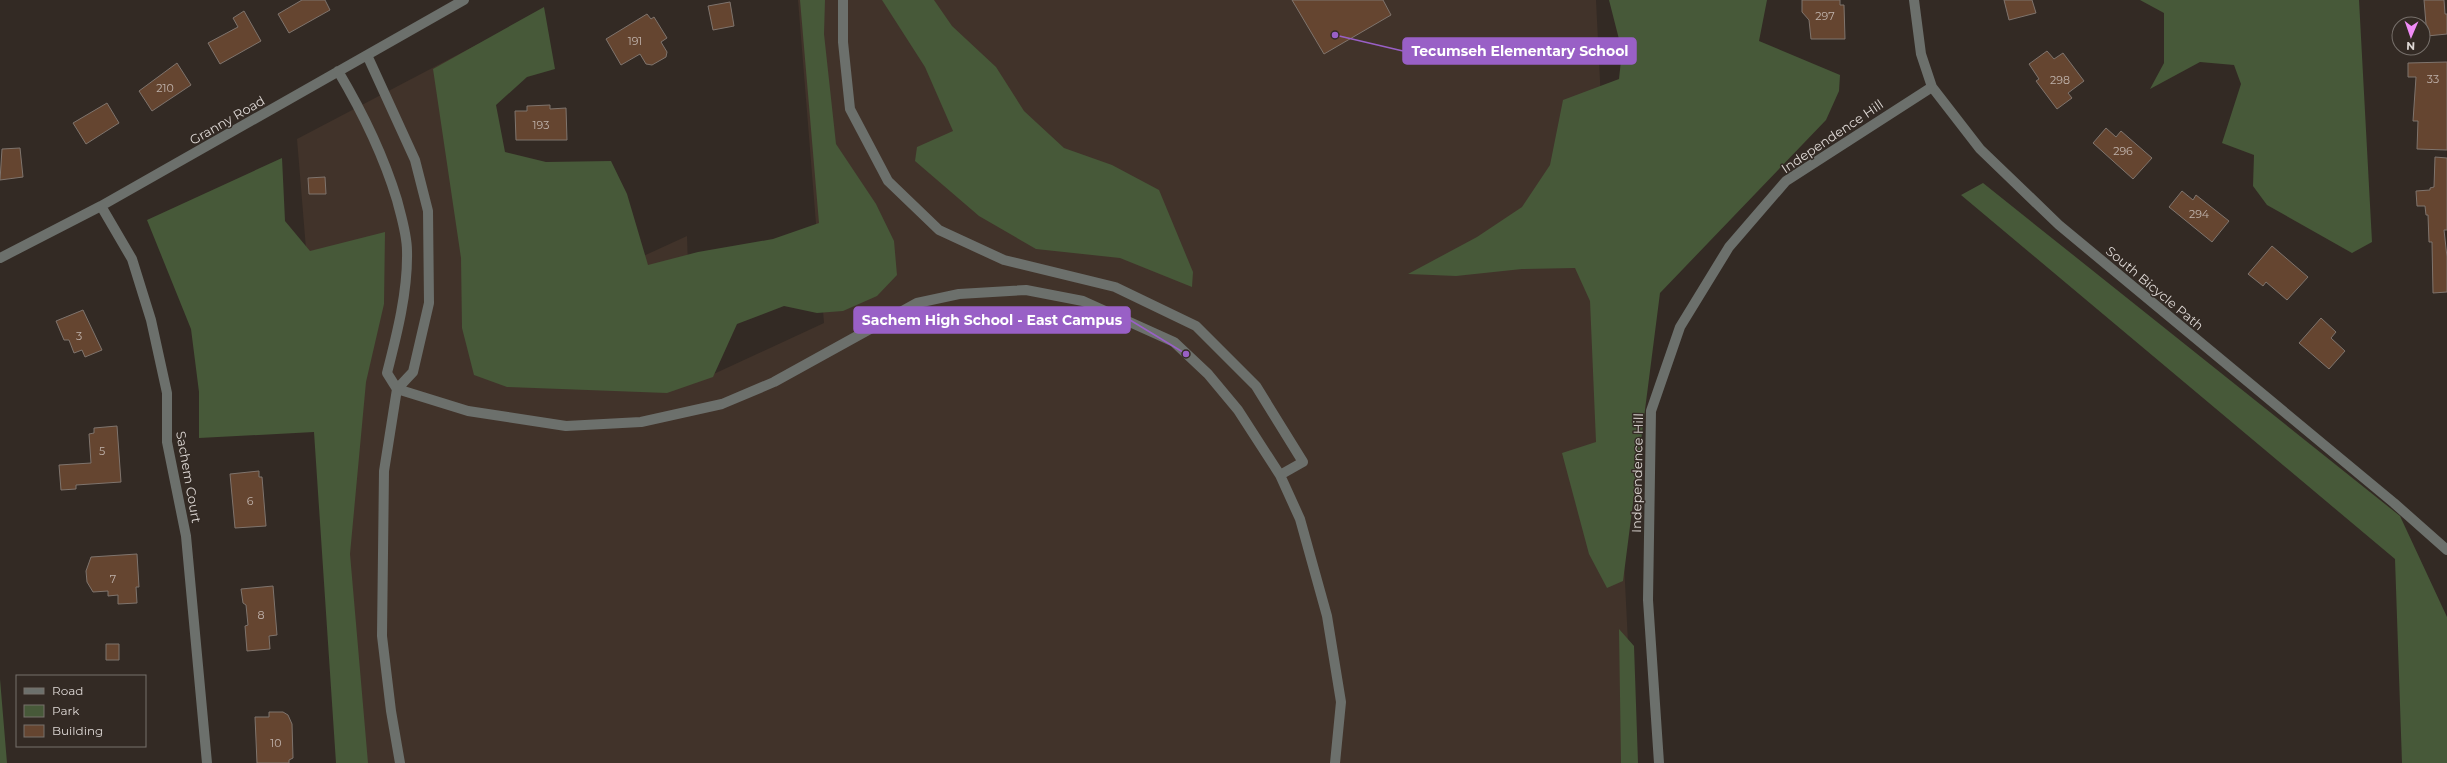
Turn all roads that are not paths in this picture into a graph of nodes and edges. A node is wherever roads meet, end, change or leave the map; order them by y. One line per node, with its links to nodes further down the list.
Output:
1 (464, 0): 4 (street, Granny Road)
2 (843, 0): 10 (street)
3 (1914, 0): 6 (street, South Bicycle Path)
4 (368, 55): 5 (street, Granny Road); 9 (street)
5 (338, 71): 7 (street, Granny Road); 9 (street)
6 (1932, 87): 11 (street, South Bicycle Path); 15 (street, Independence Hill)
7 (101, 206): 8 (street, Granny Road); 12 (street, Sachem Court)
8 (0, 258)
9 (397, 389): 10 (street); 13 (street)
10 (1280, 475): 14 (street)
11 (2447, 550)
12 (207, 763)
13 (400, 763)
14 (1335, 763)
15 (1660, 763)

